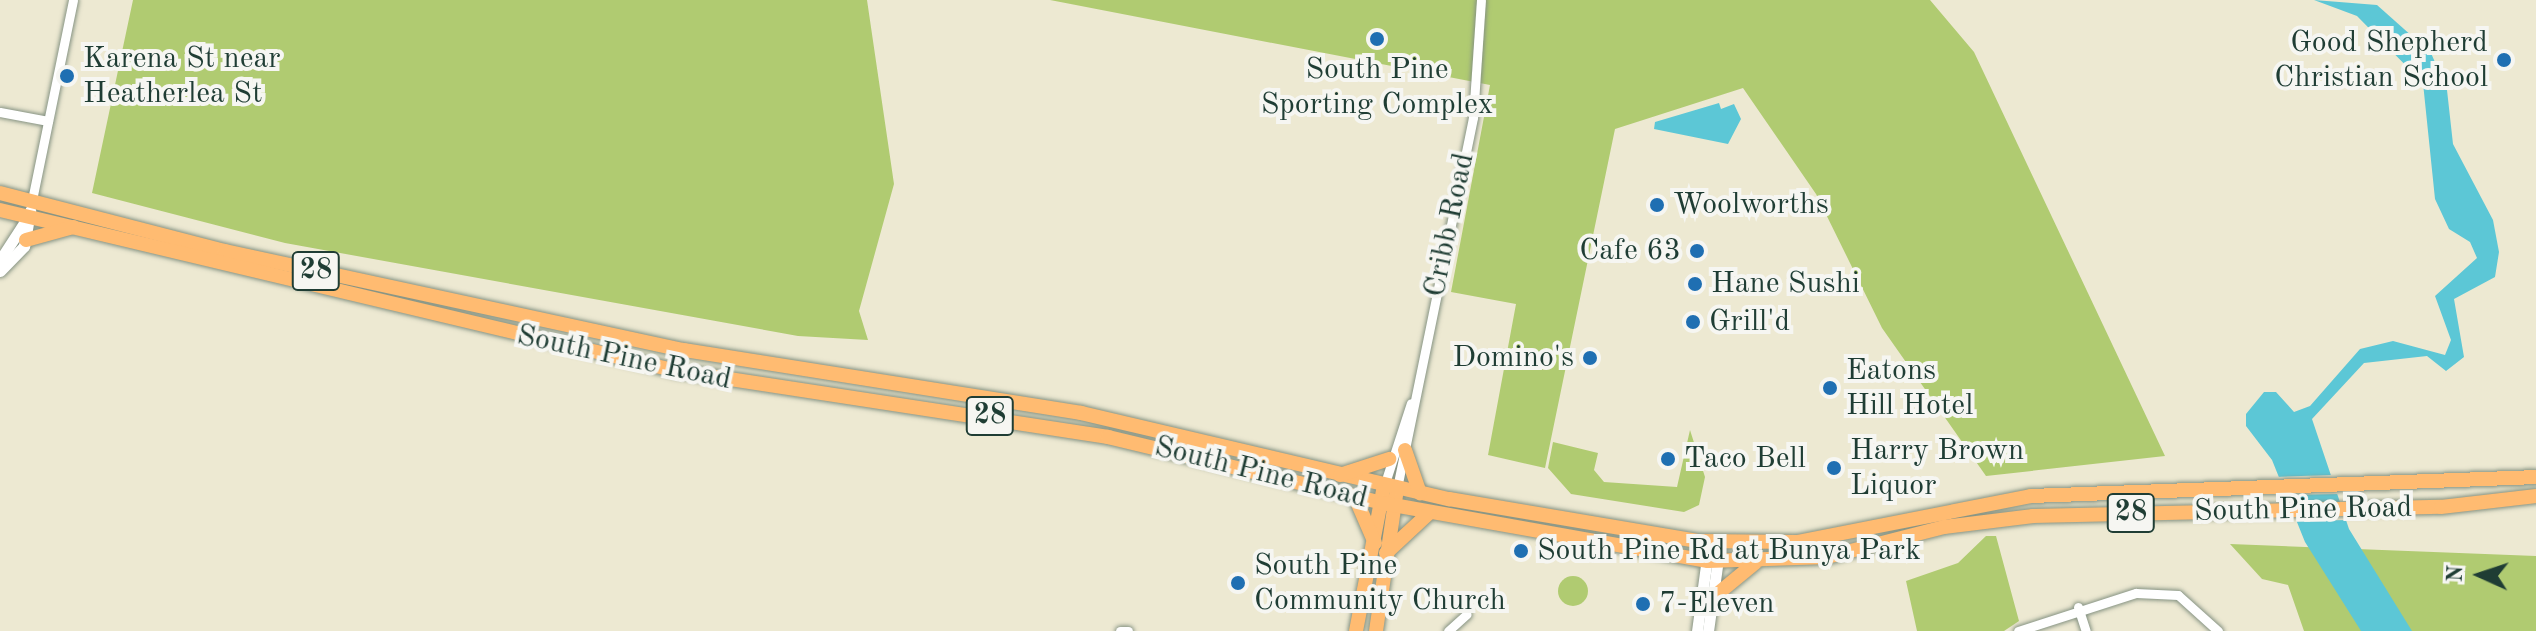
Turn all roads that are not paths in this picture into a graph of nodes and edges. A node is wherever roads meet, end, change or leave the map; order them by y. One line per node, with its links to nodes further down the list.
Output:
1 (73, 0): 4 (street)
2 (1481, 0): 13 (street, Cribb Road)
3 (0, 112): 4 (street)
4 (48, 121): 6 (street)
5 (0, 193): 6 (main road, South Pine Road / 28)
6 (32, 200): 8 (street); 16 (main road, South Pine Road / 28)
7 (0, 210): 8 (main road, South Pine Road / 28)
8 (28, 216): 9 (main road, South Pine Road / 28); 10 (street); 11 (street)
9 (73, 227): 10 (main road); 21 (main road, South Pine Road / 28)
10 (26, 240): 12 (street)
11 (0, 260)
12 (0, 271)
13 (1413, 400): 14 (street, Cribb Road); 15 (street, Cribb Road)
14 (1405, 450): 18 (street, Cribb Road); 19 (main road)
15 (1389, 459): 16 (main road); 18 (street, Cribb Road)
16 (1340, 475): 18 (main road, South Pine Road / 28)
17 (2536, 477): 24 (main road, South Pine Road / 28)
18 (1391, 487): 19 (main road, South Pine Road / 28); 22 (main road, Cribb Road)
19 (1420, 493): 24 (main road, South Pine Road / 28)
20 (2536, 496): 27 (main road, South Pine Road / 28)
21 (1355, 497): 22 (main road, South Pine Road / 28); 25 (main road)
22 (1388, 504): 23 (main road, South Pine Road / 28); 25 (main road, Cribb Road)
23 (1429, 513): 25 (main road); 26 (main road, South Pine Road / 28)
24 (1715, 543): 26 (street)
25 (1380, 548): 33 (main road); 34 (main road)
26 (1713, 561): 27 (main road, South Pine Road / 28); 28 (street); 36 (street)
27 (1755, 563): 28 (main road)
28 (1715, 596): 37 (street)
29 (2078, 607): 38 (street); 39 (street); 40 (street)
30 (1467, 614): 35 (street)
31 (1120, 631): 32 (street)
32 (1128, 631)
33 (1356, 631)
34 (1376, 631)
35 (1448, 631)
36 (1697, 631)
37 (1708, 631)
38 (2018, 631)
39 (2086, 631)
40 (2218, 631)

